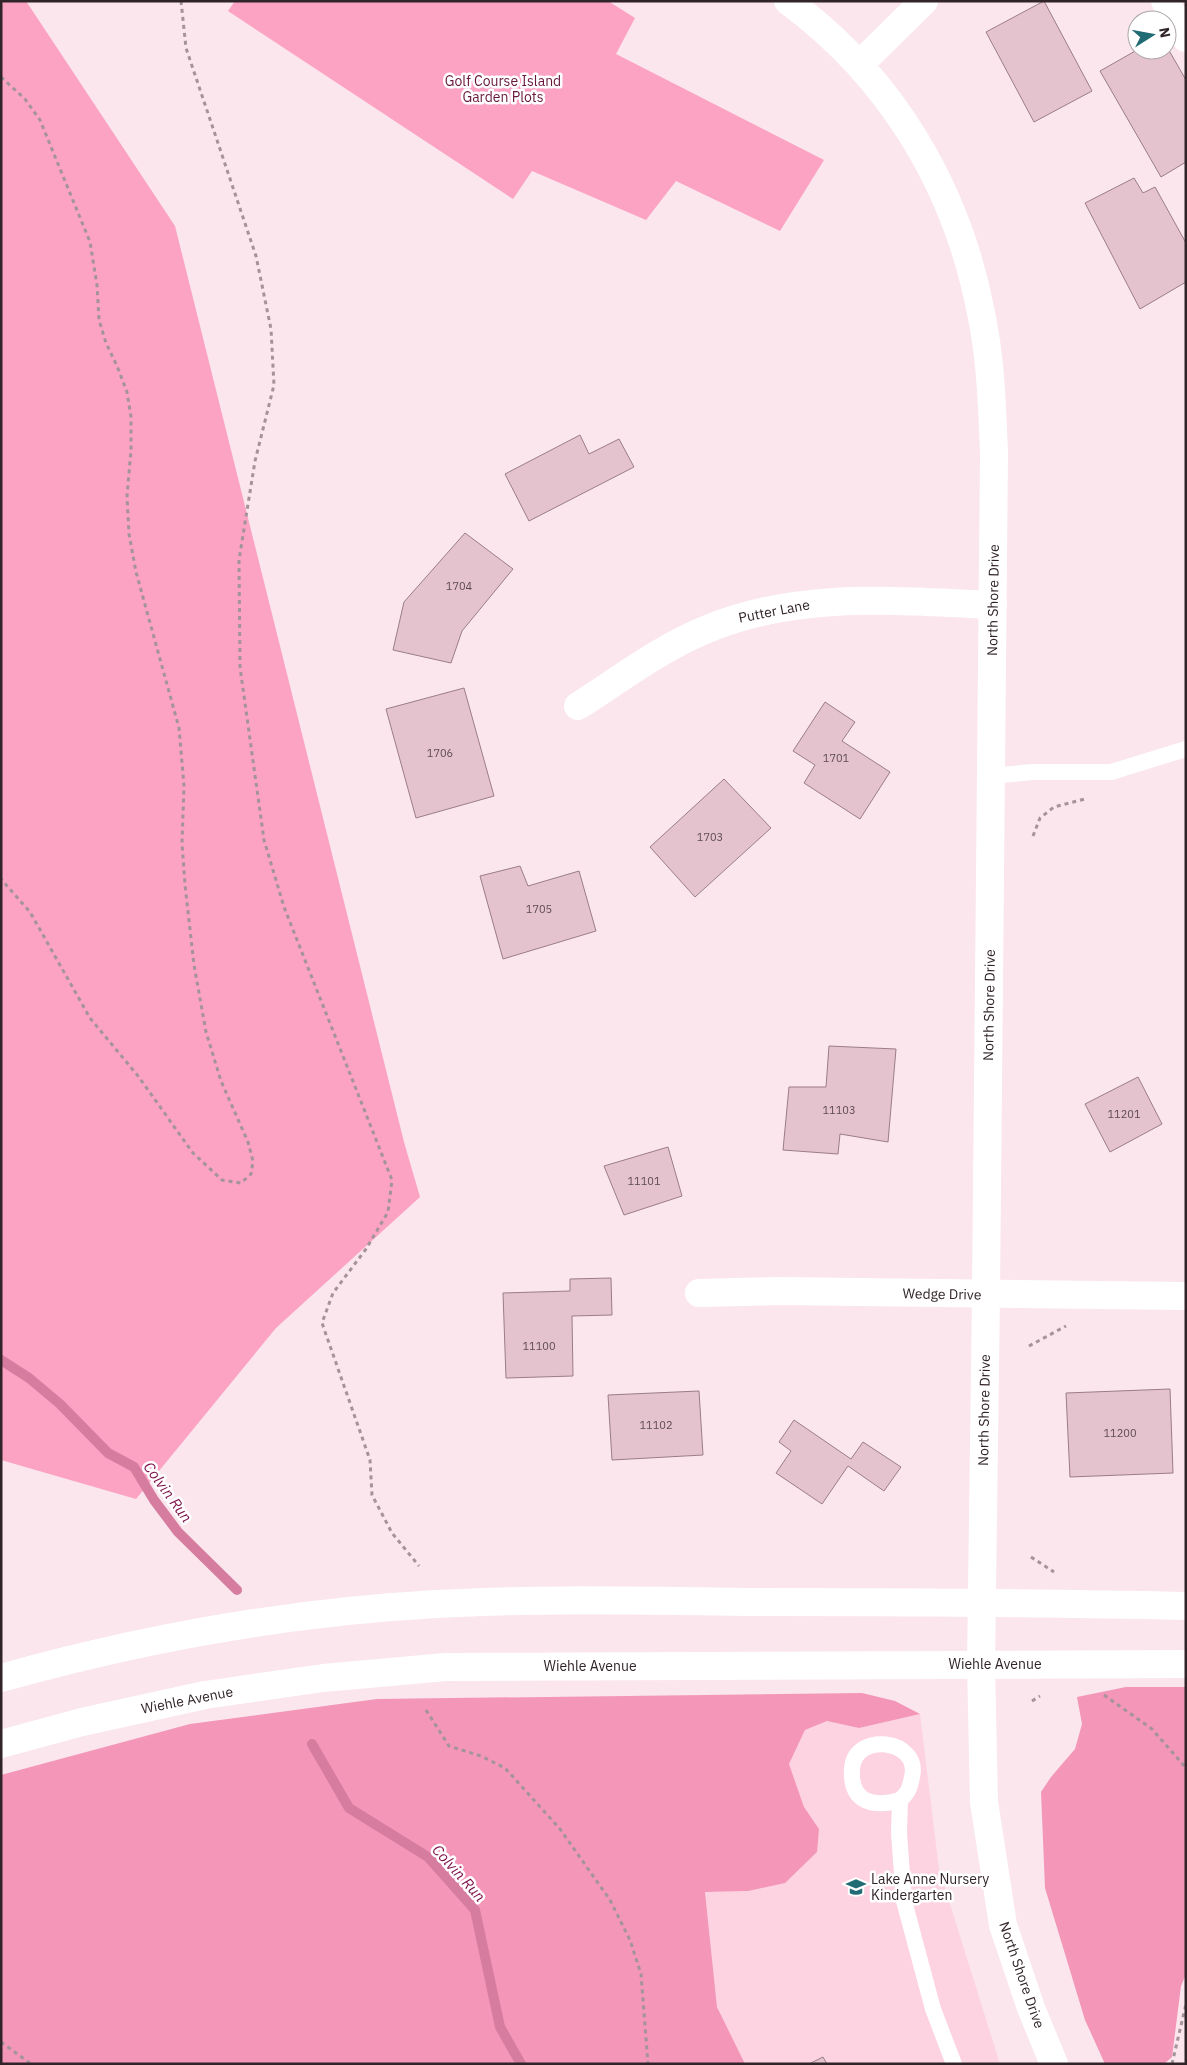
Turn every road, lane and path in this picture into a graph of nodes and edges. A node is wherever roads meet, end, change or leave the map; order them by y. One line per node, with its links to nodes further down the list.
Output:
1 (181, 1): 16 (path)
2 (788, 1): 6 (street, North Shore Drive)
3 (924, 1): 6 (street)
4 (1165, 1): 5 (street)
5 (1186, 38)
6 (860, 64): 8 (street, North Shore Drive)
7 (1, 77): 12 (path)
8 (992, 605): 9 (street, Putter Lane); 11 (street, North Shore Drive)
9 (578, 706)
10 (1186, 750): 11 (lane)
11 (991, 776): 14 (street, North Shore Drive)
12 (1, 879)
13 (699, 1293): 14 (street, Wedge Drive)
14 (986, 1295): 15 (street, Wedge Drive); 17 (street, North Shore Drive)
15 (1186, 1296)
16 (419, 1566)
17 (981, 1603): 18 (street); 20 (street, North Shore Drive); 21 (street)
18 (1186, 1606)
19 (1186, 1664): 20 (street, Wiehle Avenue)
20 (981, 1665): 26 (street, Wiehle Avenue); 31 (street, North Shore Drive)
21 (1, 1678)
22 (1099, 1692): 27 (path)
23 (1041, 1696): 24 (path)
24 (1032, 1701)
25 (426, 1710): 33 (path)
26 (1, 1744)
27 (1186, 1768)
28 (900, 1800): 34 (lane)
29 (1186, 2004): 35 (path)
30 (1, 2042): 32 (path)
31 (1049, 2062)
32 (31, 2064)
33 (648, 2064)
34 (954, 2064)
35 (1172, 2064)

